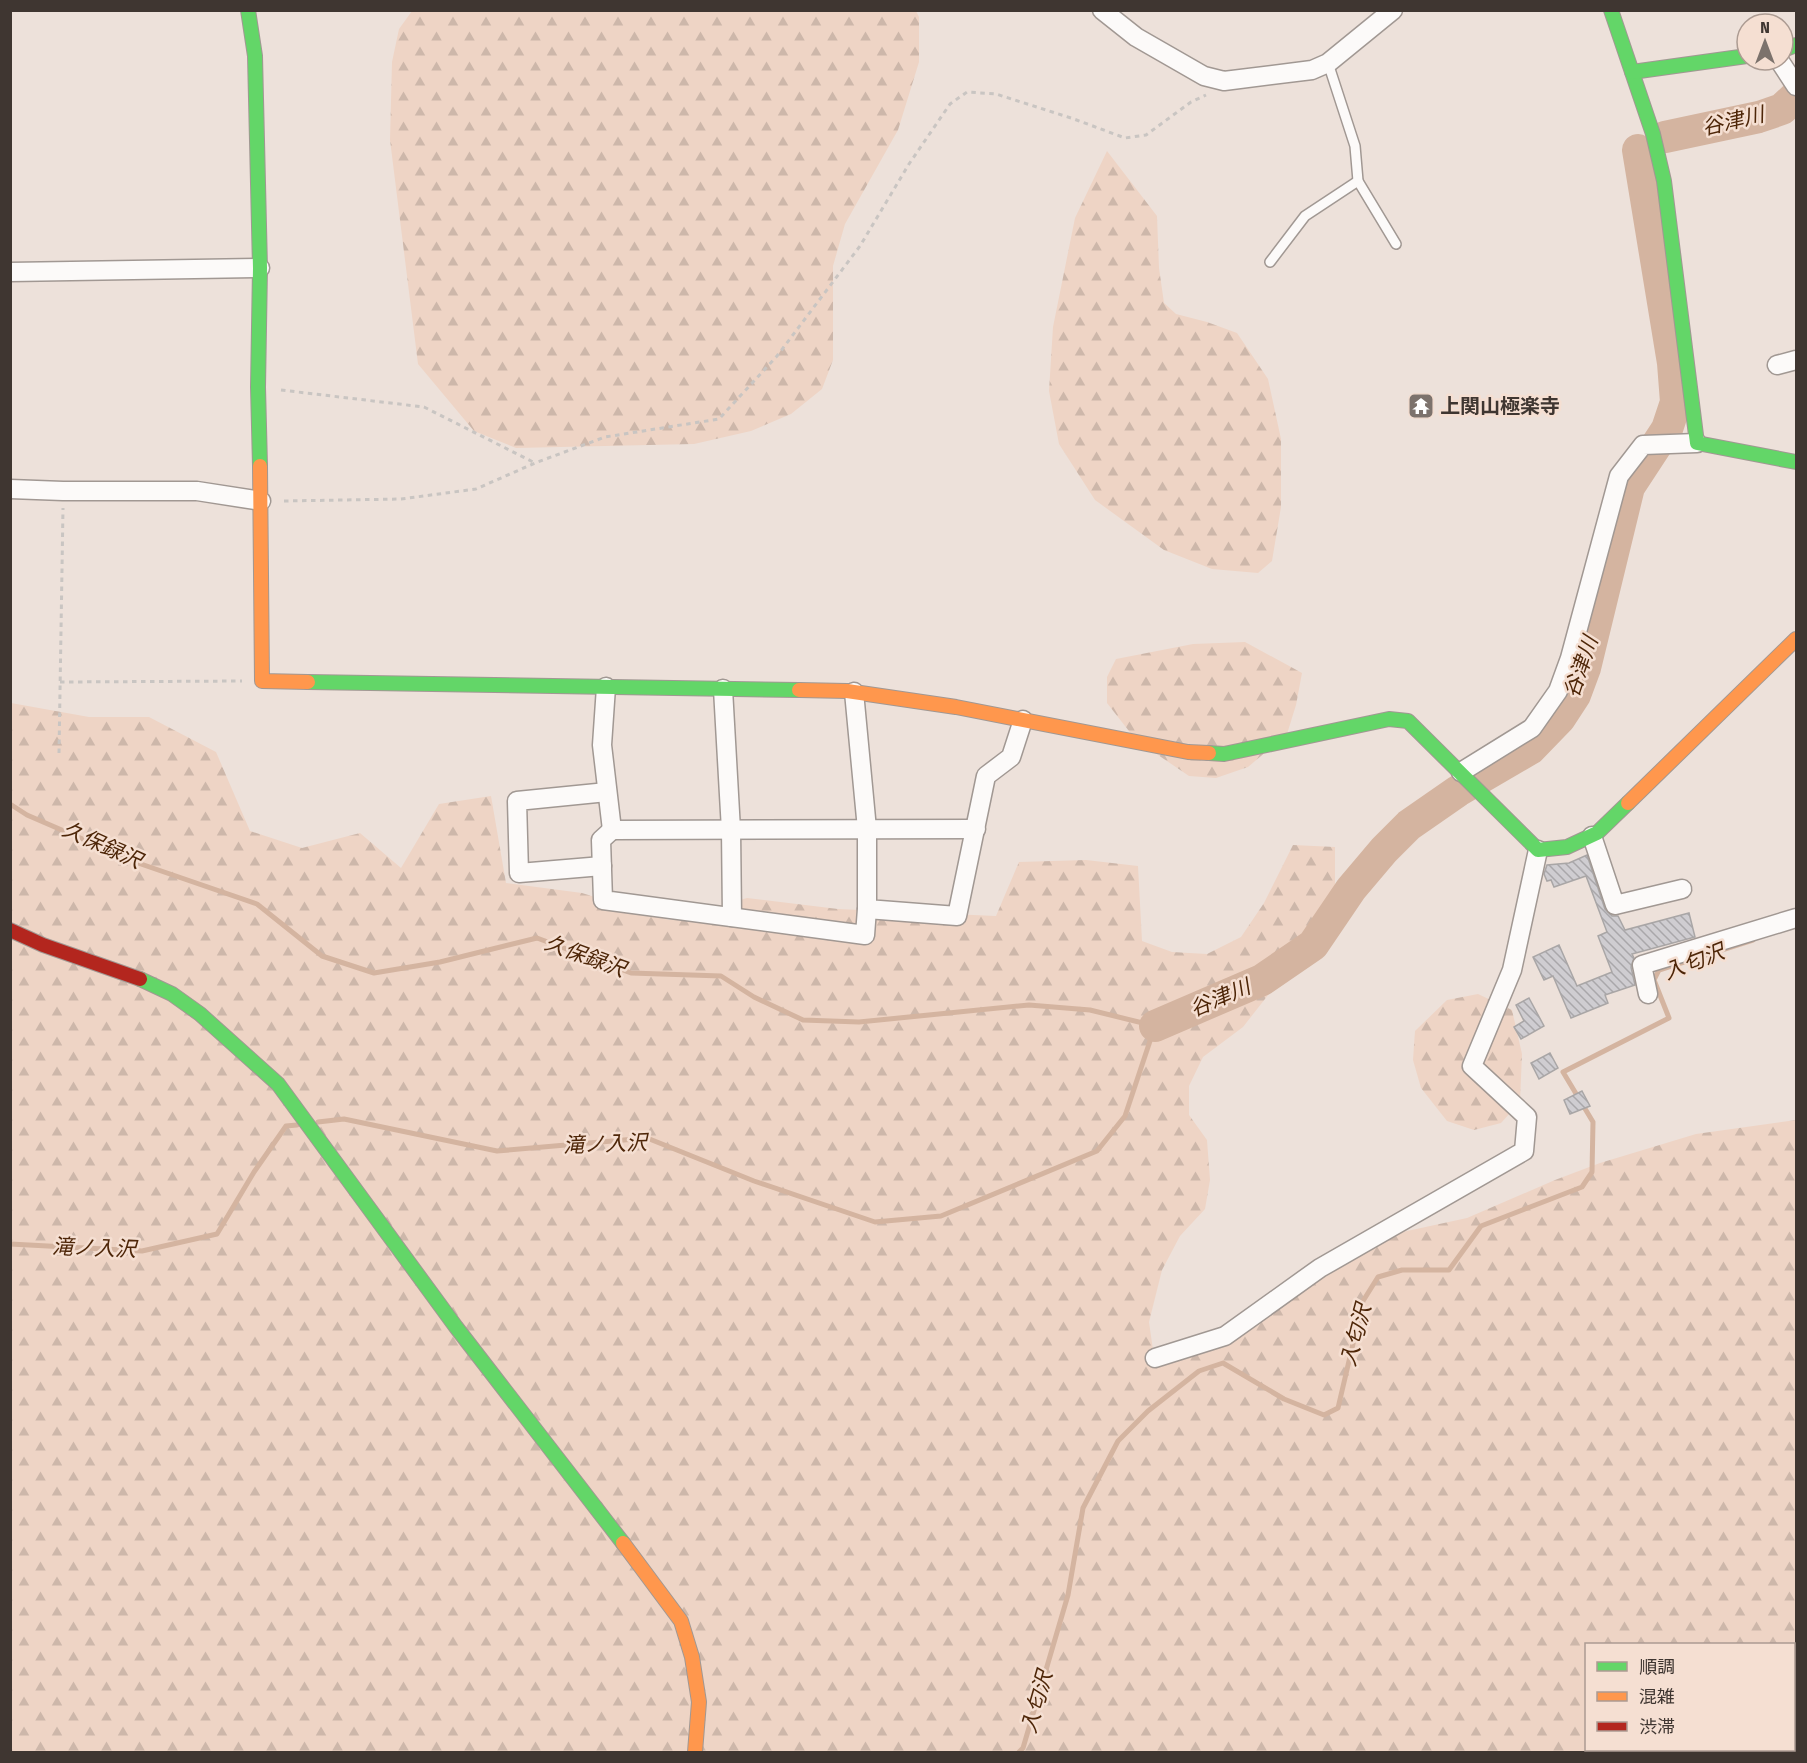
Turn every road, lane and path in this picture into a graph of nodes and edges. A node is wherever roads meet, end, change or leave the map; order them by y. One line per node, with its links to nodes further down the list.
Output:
1 (248, 10): 14 (street)
2 (1102, 10): 9 (street)
3 (1393, 10): 6 (street)
4 (1611, 10): 7 (street)
5 (1735, 58): 7 (street)
6 (1328, 63): 9 (street); 11 (lane)
7 (1632, 72): 19 (street)
8 (1787, 72): 10 (street)
9 (1224, 81): 21 (path)
10 (1797, 86)
11 (1358, 181): 12 (lane); 13 (lane)
12 (1396, 244)
13 (1270, 262)
14 (260, 268): 15 (street); 18 (street)
15 (10, 272)
16 (1797, 360): 17 (street)
17 (1777, 365)
18 (258, 387): 21 (path); 24 (street)
19 (1697, 443): 20 (street); 33 (street)
20 (1797, 462)
21 (535, 463): 24 (path)
22 (10, 489): 23 (street)
23 (63, 491): 24 (street); 27 (path)
24 (261, 501): 26 (street)
25 (1797, 639): 39 (street)
26 (262, 681): 27 (path); 28 (street)
27 (60, 682): 32 (path)
28 (606, 687): 29 (street); 34 (street)
29 (723, 689): 30 (street); 38 (street)
30 (854, 692): 31 (street); 35 (street)
31 (1023, 720): 33 (street); 36 (street)
32 (59, 753)
33 (1461, 772): 40 (street)
34 (608, 792): 37 (street); 41 (street)
35 (867, 829): 36 (street); 38 (street); 43 (street)
36 (976, 829): 43 (street)
37 (612, 830): 38 (street); 41 (street)
38 (731, 830): 44 (street)
39 (1592, 836): 40 (street); 42 (street)
40 (1538, 850): 48 (street)
41 (602, 866): 44 (street)
42 (1682, 889)
43 (867, 909): 44 (street)
44 (732, 917)
45 (1797, 918): 47 (street)
46 (10, 930): 49 (street)
47 (1648, 994)
48 (1155, 1358)
49 (695, 1752)

